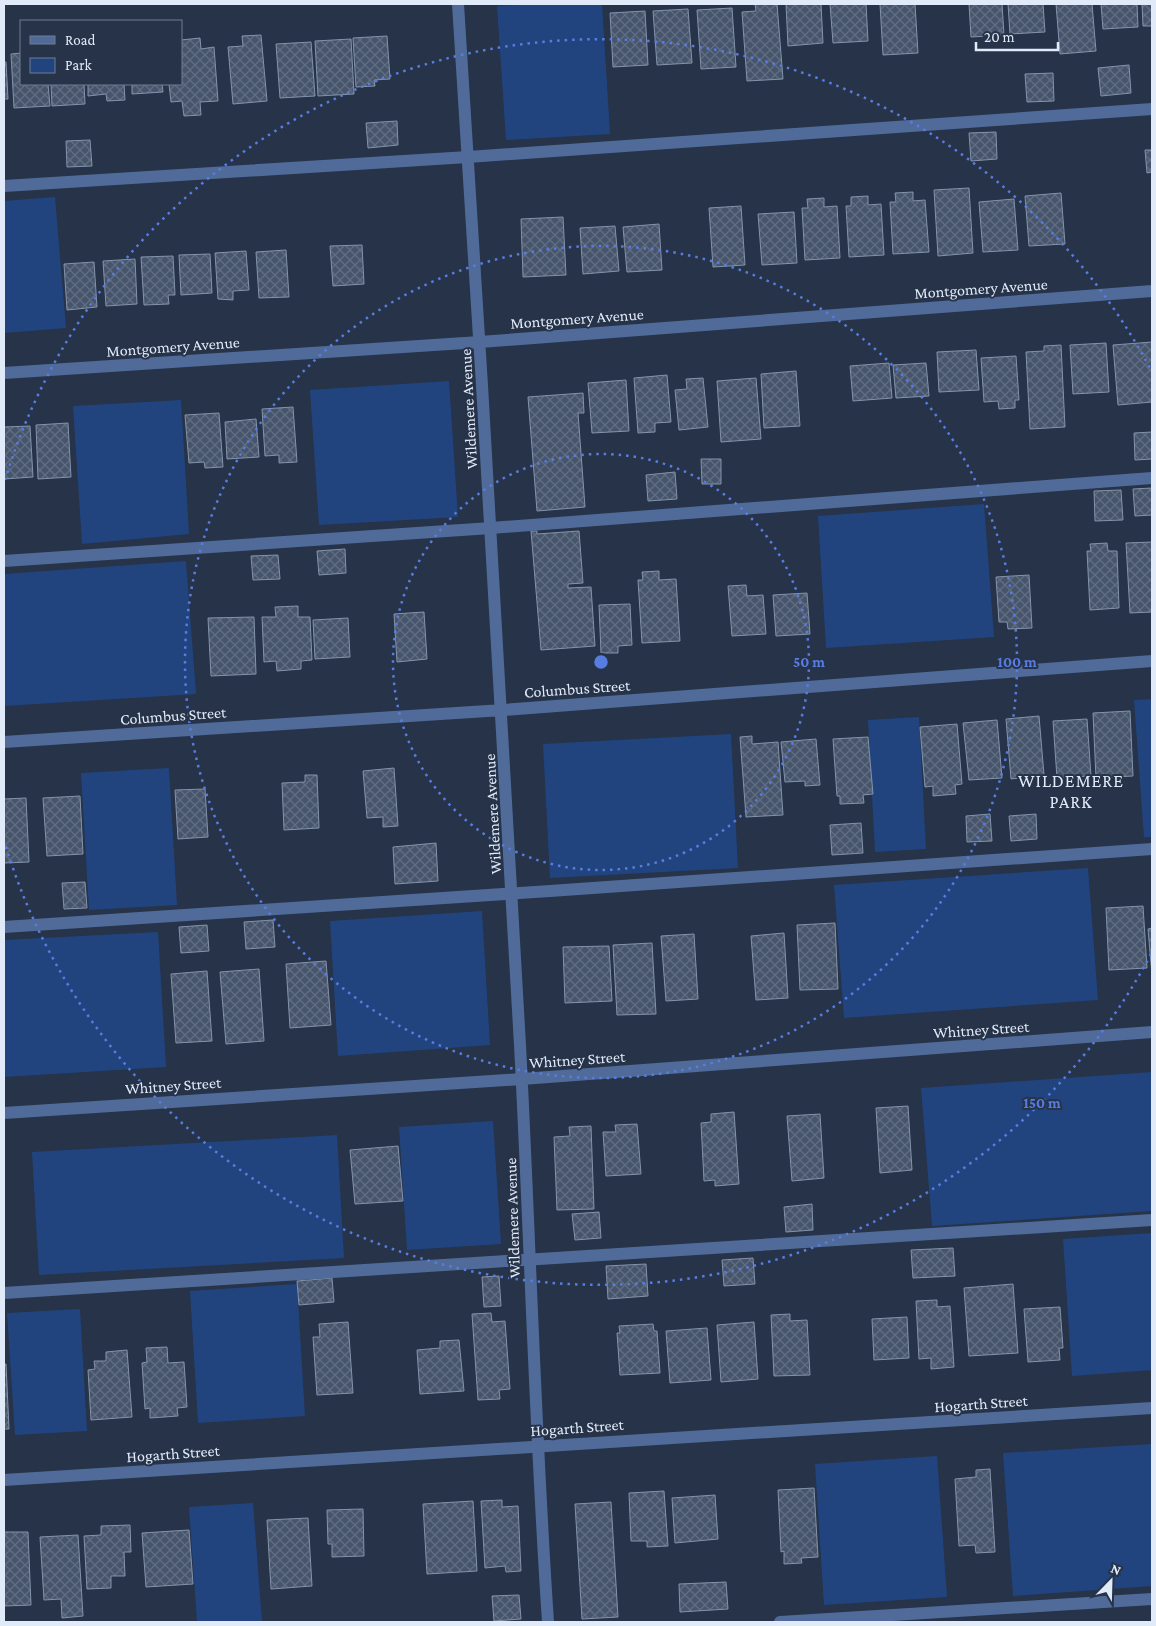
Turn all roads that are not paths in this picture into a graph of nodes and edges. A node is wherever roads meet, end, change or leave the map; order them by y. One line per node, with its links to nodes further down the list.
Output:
1 (458, 4): 3 (street, Wildemere Avenue)
2 (1152, 109): 3 (street)
3 (468, 157): 4 (street); 6 (street, Wildemere Avenue)
4 (4, 186)
5 (1152, 291): 6 (street, Montgomery Avenue)
6 (480, 342): 7 (street, Montgomery Avenue); 9 (street, Wildemere Avenue)
7 (4, 373)
8 (1152, 478): 9 (street)
9 (491, 528): 10 (street); 12 (street, Wildemere Avenue)
10 (4, 561)
11 (1152, 661): 12 (street, Columbus Street)
12 (503, 710): 13 (street, Columbus Street); 15 (street, Wildemere Avenue)
13 (4, 742)
14 (1152, 849): 15 (street)
15 (512, 894): 16 (street); 18 (street, Wildemere Avenue)
16 (4, 928)
17 (1152, 1032): 18 (street, Whitney Street)
18 (522, 1079): 19 (street, Whitney Street); 21 (street, Wildemere Avenue)
19 (4, 1112)
20 (1152, 1220): 21 (street)
21 (530, 1260): 22 (street); 24 (street, Wildemere Avenue)
22 (4, 1293)
23 (1152, 1408): 24 (street, Hogarth Street)
24 (537, 1446): 25 (street, Hogarth Street); 27 (street, Wildemere Avenue)
25 (4, 1480)
26 (1152, 1599): 28 (street)
27 (548, 1622)
28 (780, 1622)

